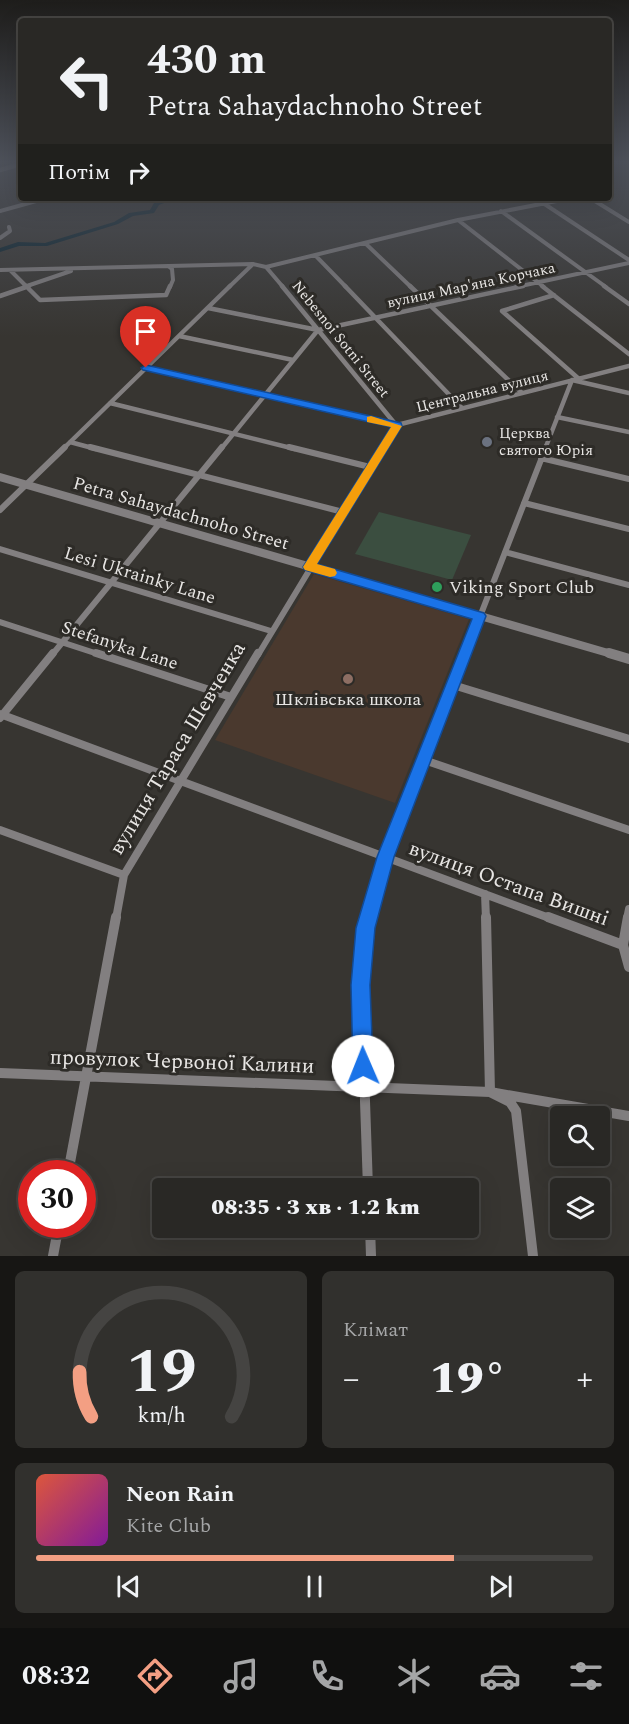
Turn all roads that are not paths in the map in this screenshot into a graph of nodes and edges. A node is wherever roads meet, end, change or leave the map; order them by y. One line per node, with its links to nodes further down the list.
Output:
1 (458, 220): 6 (street); 16 (street)
2 (512, 220): 15 (street)
3 (567, 220): 8 (street)
4 (9, 227): 5 (street)
5 (0, 237)
6 (365, 243): 7 (street); 21 (street)
7 (315, 255): 11 (street); 23 (street)
8 (629, 262): 15 (street, вулиця Мар'яна Корчака)
9 (253, 264): 10 (street); 11 (street); 22 (street)
10 (168, 266): 12 (street); 17 (street)
11 (266, 267): 24 (street, Nebesnoi Sotni Street)
12 (76, 268): 14 (street); 17 (street)
13 (0, 270): 14 (street)
14 (10, 270): 17 (street)
15 (586, 273): 16 (street, вулиця Мар'яна Корчака); 20 (street)
16 (538, 283): 18 (street); 21 (street, вулиця Мар'яна Корчака)
17 (27, 286): 19 (street)
18 (554, 295): 26 (street); 30 (street)
19 (0, 296)
20 (629, 304)
21 (431, 306): 23 (street, вулиця Мар'яна Корчака); 32 (street)
22 (208, 308): 24 (street); 25 (street)
23 (376, 318): 24 (street, вулиця Мар'яна Корчака); 36 (street)
24 (318, 330): 27 (street); 38 (street, Nebesnoi Sotni Street)
25 (179, 336): 27 (street); 29 (street)
26 (629, 354)
27 (293, 360): 34 (street)
28 (629, 366): 30 (street, Центральна вулиця)
29 (146, 368): 34 (street); 35 (street)
30 (579, 379): 31 (street, Центральна вулиця)
31 (572, 380): 32 (street, Центральна вулиця); 33 (street); 37 (street)
32 (522, 393): 36 (street, Центральна вулиця)
33 (629, 393)
34 (265, 395): 38 (street); 40 (street)
35 (110, 403): 40 (street); 41 (street)
36 (462, 408): 38 (street, Центральна вулиця)
37 (557, 417): 39 (street); 42 (street)
38 (397, 426): 43 (street, Центральна вулиця)
39 (629, 432)
40 (234, 433): 43 (street); 44 (street)
41 (70, 442): 44 (street); 47 (street)
42 (541, 459): 46 (street); 48 (street)
43 (370, 467): 50 (street, Центральна вулиця)
44 (199, 475): 50 (street); 51 (street)
45 (0, 477): 47 (street, Petra Sahaydachnoho Street)
46 (629, 479)
47 (26, 484): 49 (street); 51 (street, Petra Sahaydachnoho Street)
48 (524, 503): 52 (street); 54 (street)
49 (0, 510)
50 (343, 512): 55 (street, Центральна вулиця)
51 (160, 523): 55 (street, Petra Sahaydachnoho Street); 56 (street)
52 (629, 529)
53 (0, 549): 56 (street, Lesi Ukrainky Lane)
54 (504, 552): 57 (street); 58 (street)
55 (309, 567): 58 (street, Petra Sahaydachnoho Street); 60 (street, вулиця Тараса Шевченка)
56 (112, 582): 60 (street, Lesi Ukrainky Lane); 61 (street)
57 (629, 585)
58 (480, 616): 62 (street, Petra Sahaydachnoho Street); 63 (street)
59 (0, 622): 61 (street, Stefanyka Lane)
60 (271, 631): 64 (street, вулиця Тараса Шевченка)
61 (63, 642): 64 (street, Stefanyka Lane); 65 (street)
62 (629, 659)
63 (453, 685): 66 (street); 67 (street)
64 (231, 697): 68 (street, вулиця Тараса Шевченка)
65 (1, 716): 68 (street, вулиця Остапа Вишні)
66 (629, 739)
67 (424, 760): 70 (street); 71 (street)
68 (180, 781): 71 (street, вулиця Остапа Вишні); 72 (street, вулиця Тараса Шевченка)
69 (0, 830): 72 (street)
70 (629, 830)
71 (386, 857): 73 (street, вулиця Остапа Вишні); 79 (street)
72 (123, 875): 78 (street, вулиця Тараса Шевченка)
73 (485, 894): 75 (street, вулиця Остапа Вишні); 80 (street)
74 (629, 909): 75 (street)
75 (623, 945): 76 (street)
76 (629, 967)
77 (0, 1073): 78 (street, провулок Червоної Калини)
78 (86, 1076): 79 (street, провулок Червоної Калини); 82 (street, вулиця Тараса Шевченка)
79 (363, 1086): 80 (street, провулок Червоної Калини); 83 (street)
80 (490, 1092): 81 (street, провулок Червоної Калини); 88 (street)
81 (629, 1116)
82 (70, 1160)
83 (368, 1178)
84 (56, 1238): 86 (street)
85 (370, 1238): 87 (street)
86 (53, 1256)
87 (371, 1256)
88 (533, 1256)

